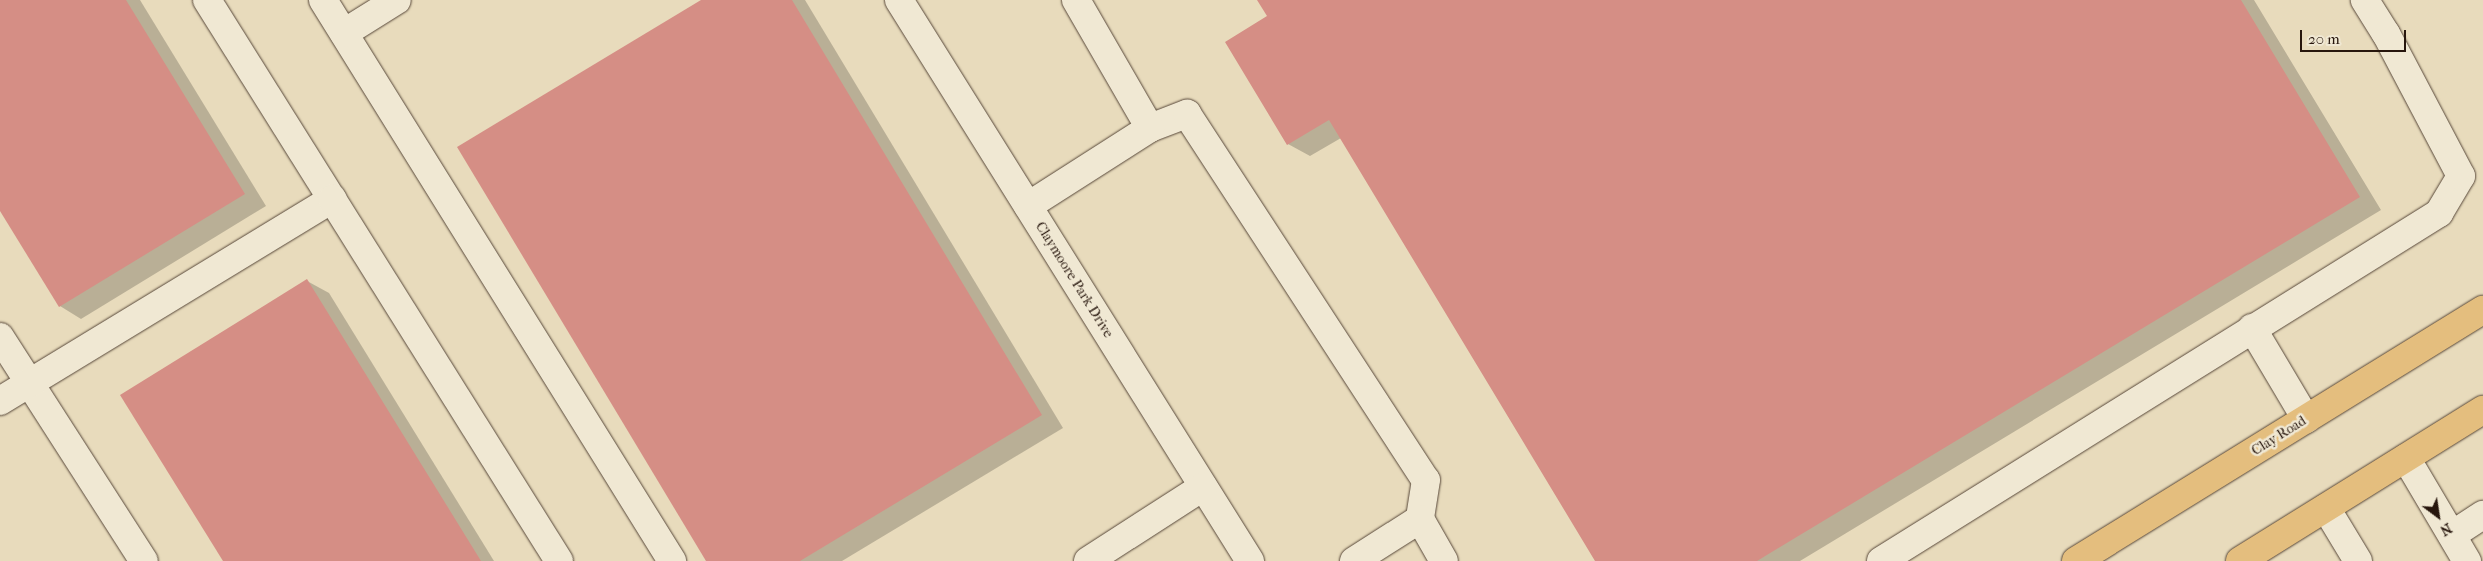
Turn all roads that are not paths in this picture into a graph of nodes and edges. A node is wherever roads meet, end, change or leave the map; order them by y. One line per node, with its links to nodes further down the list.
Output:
1 (207, 0): 9 (street)
2 (323, 0): 7 (street)
3 (397, 0): 7 (street)
4 (899, 0): 10 (street, Claymoore Park Drive)
5 (1076, 0): 8 (street)
6 (2365, 0): 12 (street)
7 (344, 33): 27 (street)
8 (1150, 128): 10 (street); 22 (street)
9 (332, 198): 14 (street); 26 (street)
10 (1028, 206): 19 (street, Claymoore Park Drive)
11 (2483, 310): 17 (main road, Clay Road)
12 (2252, 328): 17 (street); 32 (street)
13 (0, 337): 14 (street)
14 (29, 383): 15 (street); 25 (street)
15 (0, 401)
16 (2483, 410): 18 (main road)
17 (2306, 419): 24 (main road, Clay Road)
18 (2406, 458): 20 (main road); 23 (street)
19 (1203, 487): 28 (street); 29 (street, Claymoore Park Drive)
20 (2326, 508): 34 (main road); 35 (street)
21 (2483, 515): 23 (street)
22 (1420, 519): 30 (street); 31 (street)
23 (2452, 535): 36 (street)
24 (2107, 553): 33 (main road, Clay Road)
25 (144, 561)
26 (560, 561)
27 (672, 561)
28 (1088, 561)
29 (1250, 561)
30 (1354, 561)
31 (1444, 561)
32 (1881, 561)
33 (2076, 561)
34 (2240, 561)
35 (2358, 561)
36 (2468, 561)

